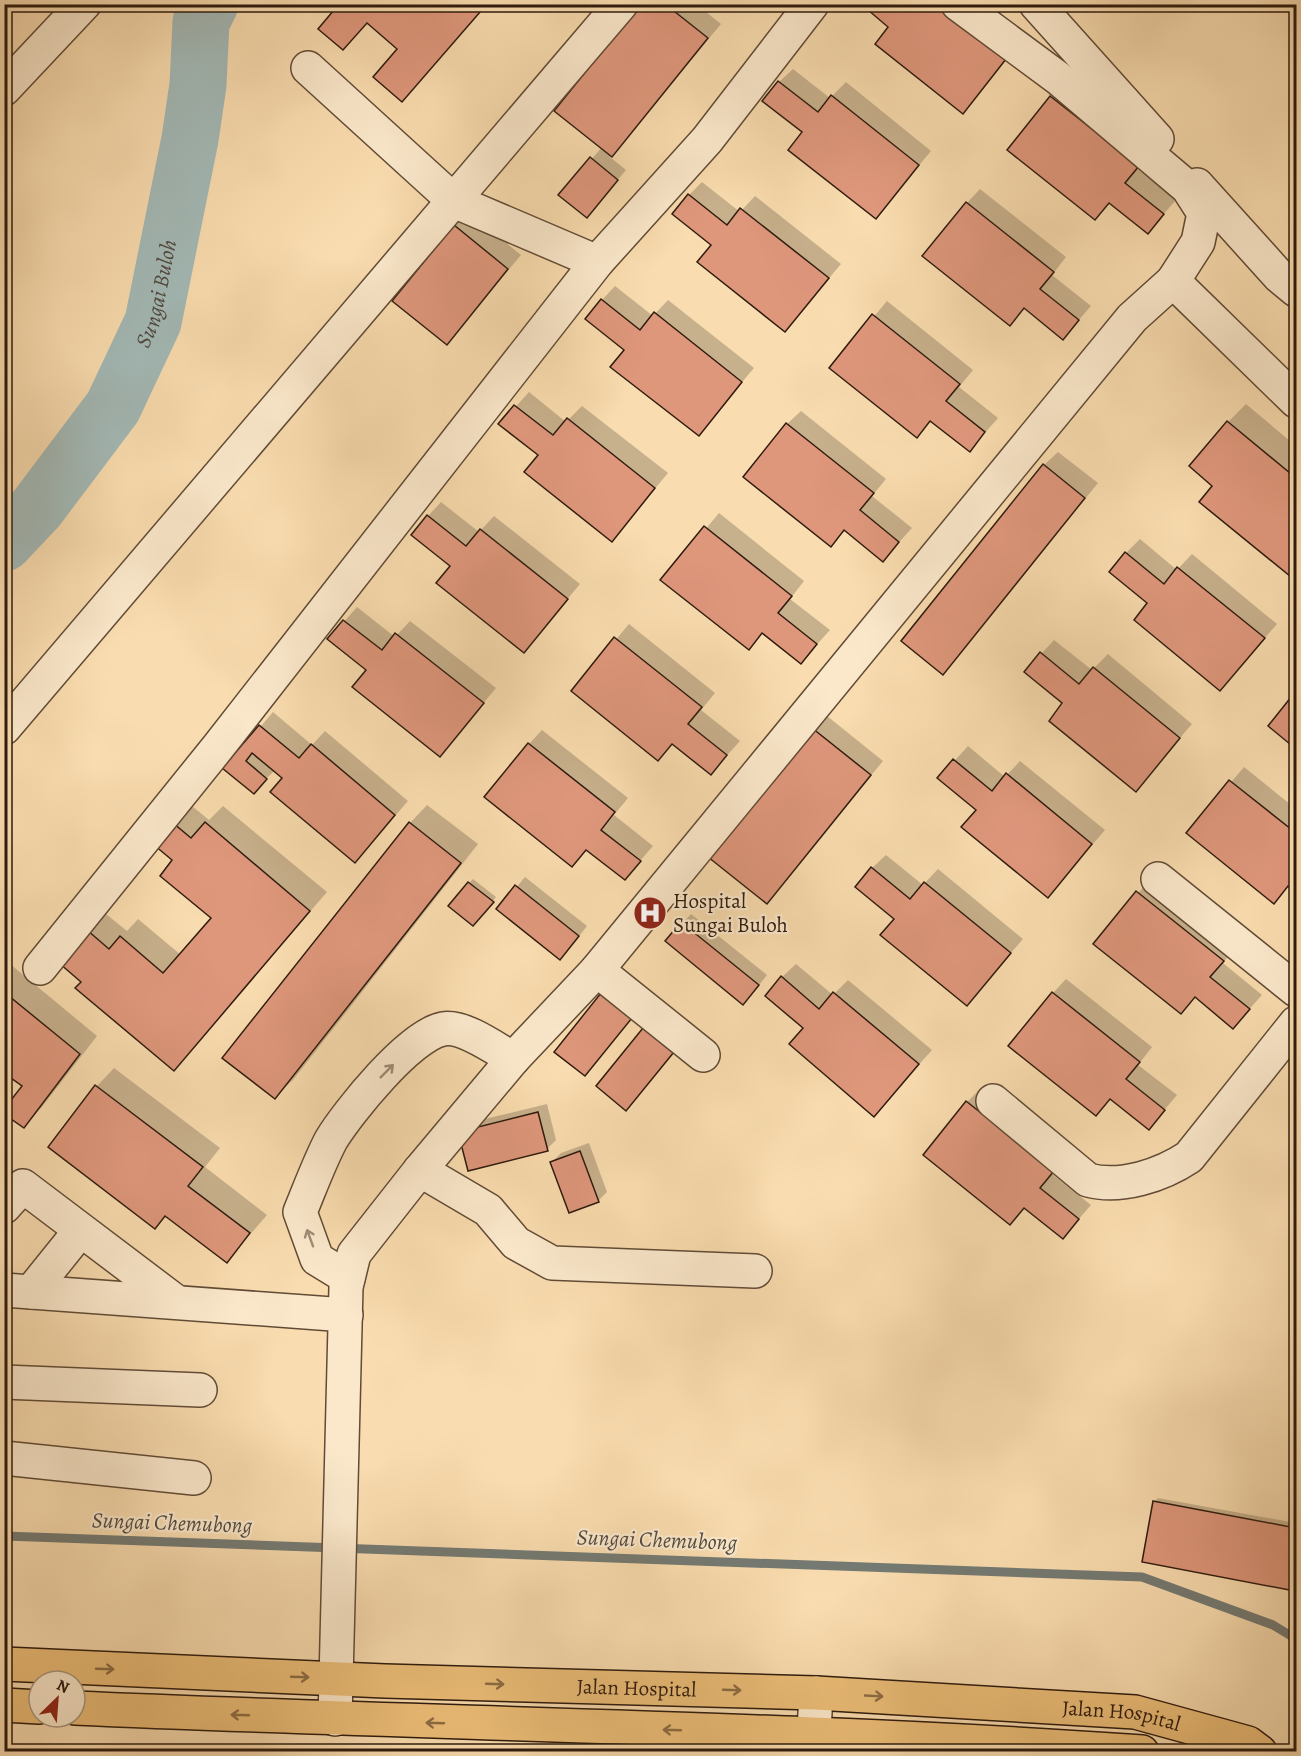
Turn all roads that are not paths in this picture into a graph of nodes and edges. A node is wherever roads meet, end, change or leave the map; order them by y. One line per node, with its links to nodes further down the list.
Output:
1 (84, 4): 7 (street)
2 (621, 4): 8 (street)
3 (812, 4): 9 (street)
4 (958, 4): 10 (street)
5 (1036, 4): 11 (street)
6 (308, 68): 8 (street)
7 (4, 89)
8 (454, 201): 9 (street); 13 (street)
9 (597, 262): 15 (street)
10 (1173, 281): 12 (street); 16 (street)
11 (1296, 290)
12 (1296, 401)
13 (4, 728)
14 (1158, 879): 17 (street)
15 (40, 968)
16 (597, 970): 19 (street); 20 (street)
17 (1296, 990)
18 (1296, 1023): 21 (street)
19 (703, 1055)
20 (513, 1059): 22 (street); 26 (street, one-way to 20)
21 (993, 1101)
22 (420, 1170): 25 (street); 26 (street)
23 (4, 1208): 24 (street)
24 (80, 1231): 27 (street); 28 (street)
25 (755, 1271)
26 (348, 1278): 29 (street)
27 (18, 1291): 28 (street)
28 (175, 1301): 29 (street)
29 (346, 1315): 35 (street)
30 (4, 1382): 31 (street)
31 (200, 1390)
32 (4, 1458): 33 (street)
33 (194, 1478)
34 (4, 1664): 35 (main road, Jalan Hospital, one-way to 35)
35 (336, 1679): 36 (main road, Jalan Hospital, one-way to 36); 40 (street)
36 (816, 1693): 41 (street); 43 (main road, Jalan Hospital, one-way to 43)
37 (4, 1705): 38 (main road)
38 (27, 1706)
39 (87, 1709): 40 (main road, Jalan Hospital, one-way to 39)
40 (334, 1719): 41 (main road, Jalan Hospital, one-way to 40)
41 (814, 1743): 42 (main road, Jalan Hospital)
42 (1142, 1752)
43 (1260, 1752)

